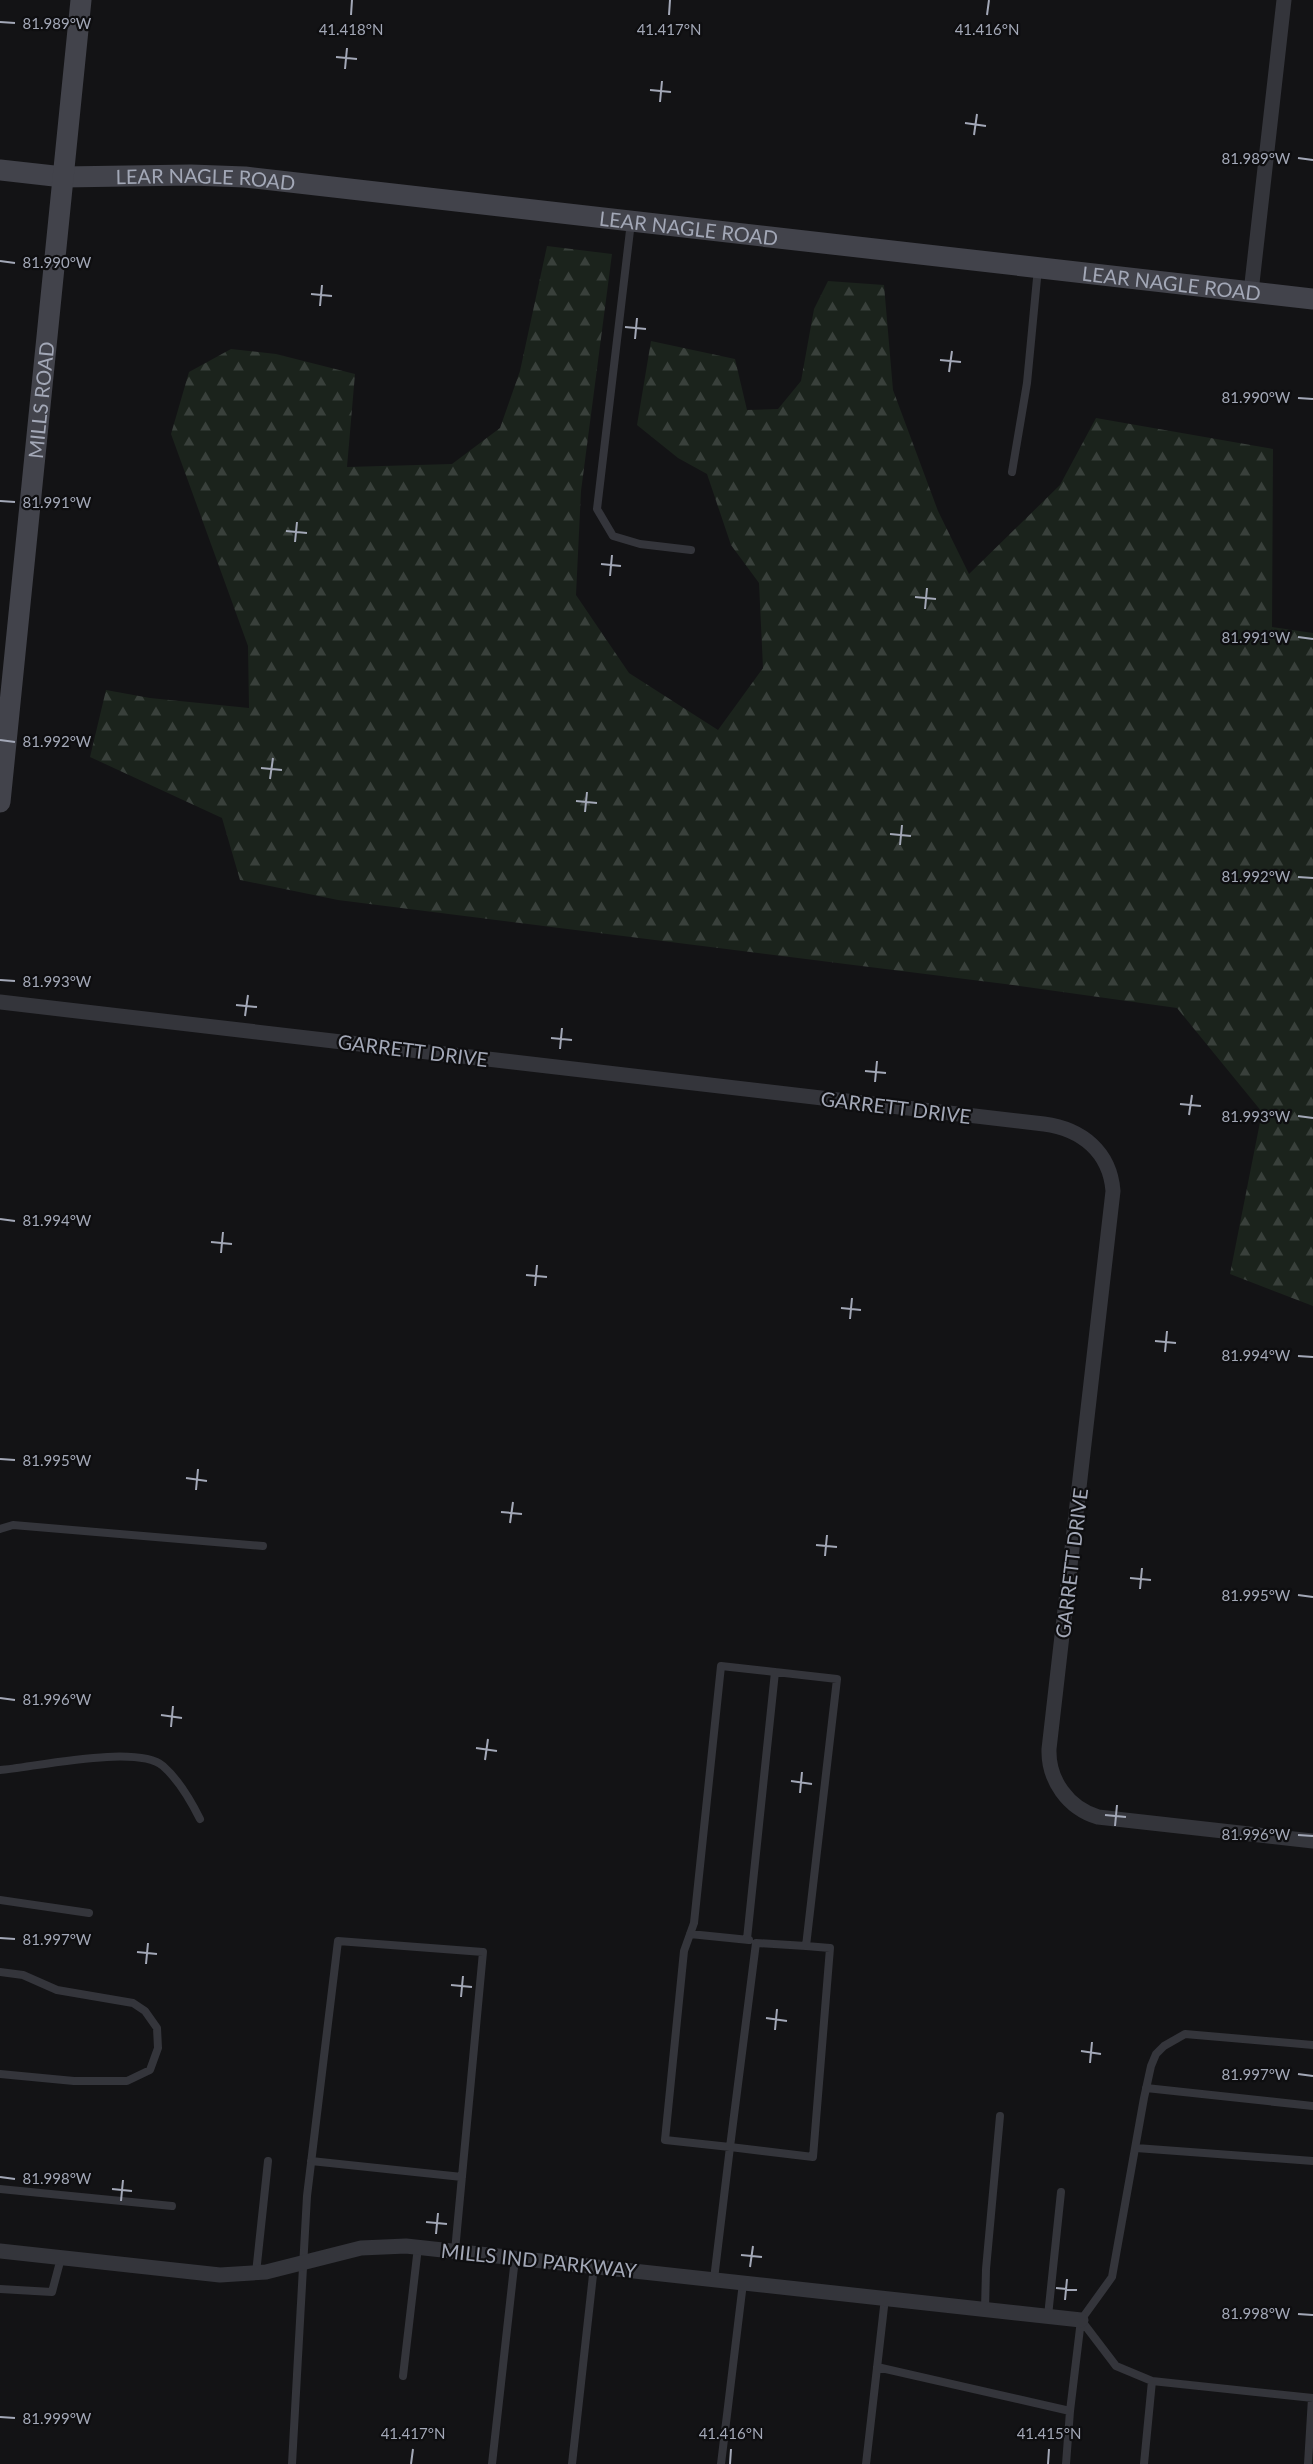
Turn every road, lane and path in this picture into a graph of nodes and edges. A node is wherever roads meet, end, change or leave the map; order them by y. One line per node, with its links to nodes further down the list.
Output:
1 (81, 0): 4 (street, MILLS ROAD)
2 (1284, 0): 7 (street)
3 (0, 170): 4 (street, LEAR NAGLE ROAD)
4 (63, 177): 5 (street, LEAR NAGLE ROAD); 11 (street, MILLS ROAD)
5 (631, 221): 6 (street, LEAR NAGLE ROAD); 10 (lane)
6 (1038, 267): 7 (street, LEAR NAGLE ROAD); 9 (lane)
7 (1251, 292): 8 (street, LEAR NAGLE ROAD)
8 (1313, 299)
9 (1012, 472)
10 (691, 550)
11 (0, 802)
12 (0, 1002): 18 (street, GARRETT DRIVE)
13 (0, 1529): 14 (lane)
14 (263, 1546)
15 (775, 1672): 21 (lane); 22 (lane); 24 (lane)
16 (0, 1770): 17 (lane)
17 (200, 1819)
18 (1313, 1841)
19 (0, 1900): 20 (lane)
20 (89, 1913)
21 (690, 1934): 22 (lane); 31 (lane)
22 (747, 1940): 23 (lane)
23 (756, 1943): 24 (lane); 31 (lane)
24 (806, 1946): 31 (lane)
25 (0, 1972): 27 (lane)
26 (1313, 2045): 28 (lane)
27 (0, 2074)
28 (1146, 2088): 29 (lane); 32 (lane)
29 (1313, 2106)
30 (1000, 2116): 52 (lane)
31 (730, 2147): 48 (lane)
32 (1136, 2148): 35 (lane); 54 (lane)
33 (268, 2161): 47 (lane)
34 (311, 2161): 36 (lane); 36 (lane); 45 (lane)
35 (1313, 2161)
36 (462, 2177): 42 (lane)
37 (0, 2189): 39 (lane)
38 (1061, 2192): 53 (lane)
39 (172, 2206)
40 (418, 2247): 42 (street, MILLS IND PARKWAY); 45 (street, MILLS IND PARKWAY); 56 (lane)
41 (0, 2251): 43 (street, MILLS IND PARKWAY)
42 (455, 2251): 44 (street, MILLS IND PARKWAY)
43 (61, 2258): 47 (street, MILLS IND PARKWAY); 50 (lane)
44 (515, 2258): 46 (street, MILLS IND PARKWAY); 61 (lane)
45 (304, 2262): 47 (street, MILLS IND PARKWAY); 60 (lane)
46 (594, 2266): 48 (street, MILLS IND PARKWAY); 62 (lane)
47 (256, 2273)
48 (714, 2279): 49 (street, MILLS IND PARKWAY)
49 (743, 2283): 51 (street, MILLS IND PARKWAY); 63 (lane)
50 (0, 2289)
51 (885, 2298): 52 (street, MILLS IND PARKWAY); 55 (lane)
52 (985, 2309): 53 (street, MILLS IND PARKWAY)
53 (1048, 2316): 54 (street, MILLS IND PARKWAY)
54 (1081, 2320): 57 (lane); 59 (lane)
55 (877, 2367): 59 (lane); 64 (lane)
56 (403, 2376)
57 (1152, 2381): 58 (lane); 66 (lane)
58 (1312, 2398): 67 (lane)
59 (1070, 2411): 65 (lane)
60 (292, 2464)
61 (492, 2464)
62 (573, 2464)
63 (721, 2464)
64 (866, 2464)
65 (1066, 2464)
66 (1144, 2464)
67 (1308, 2464)

